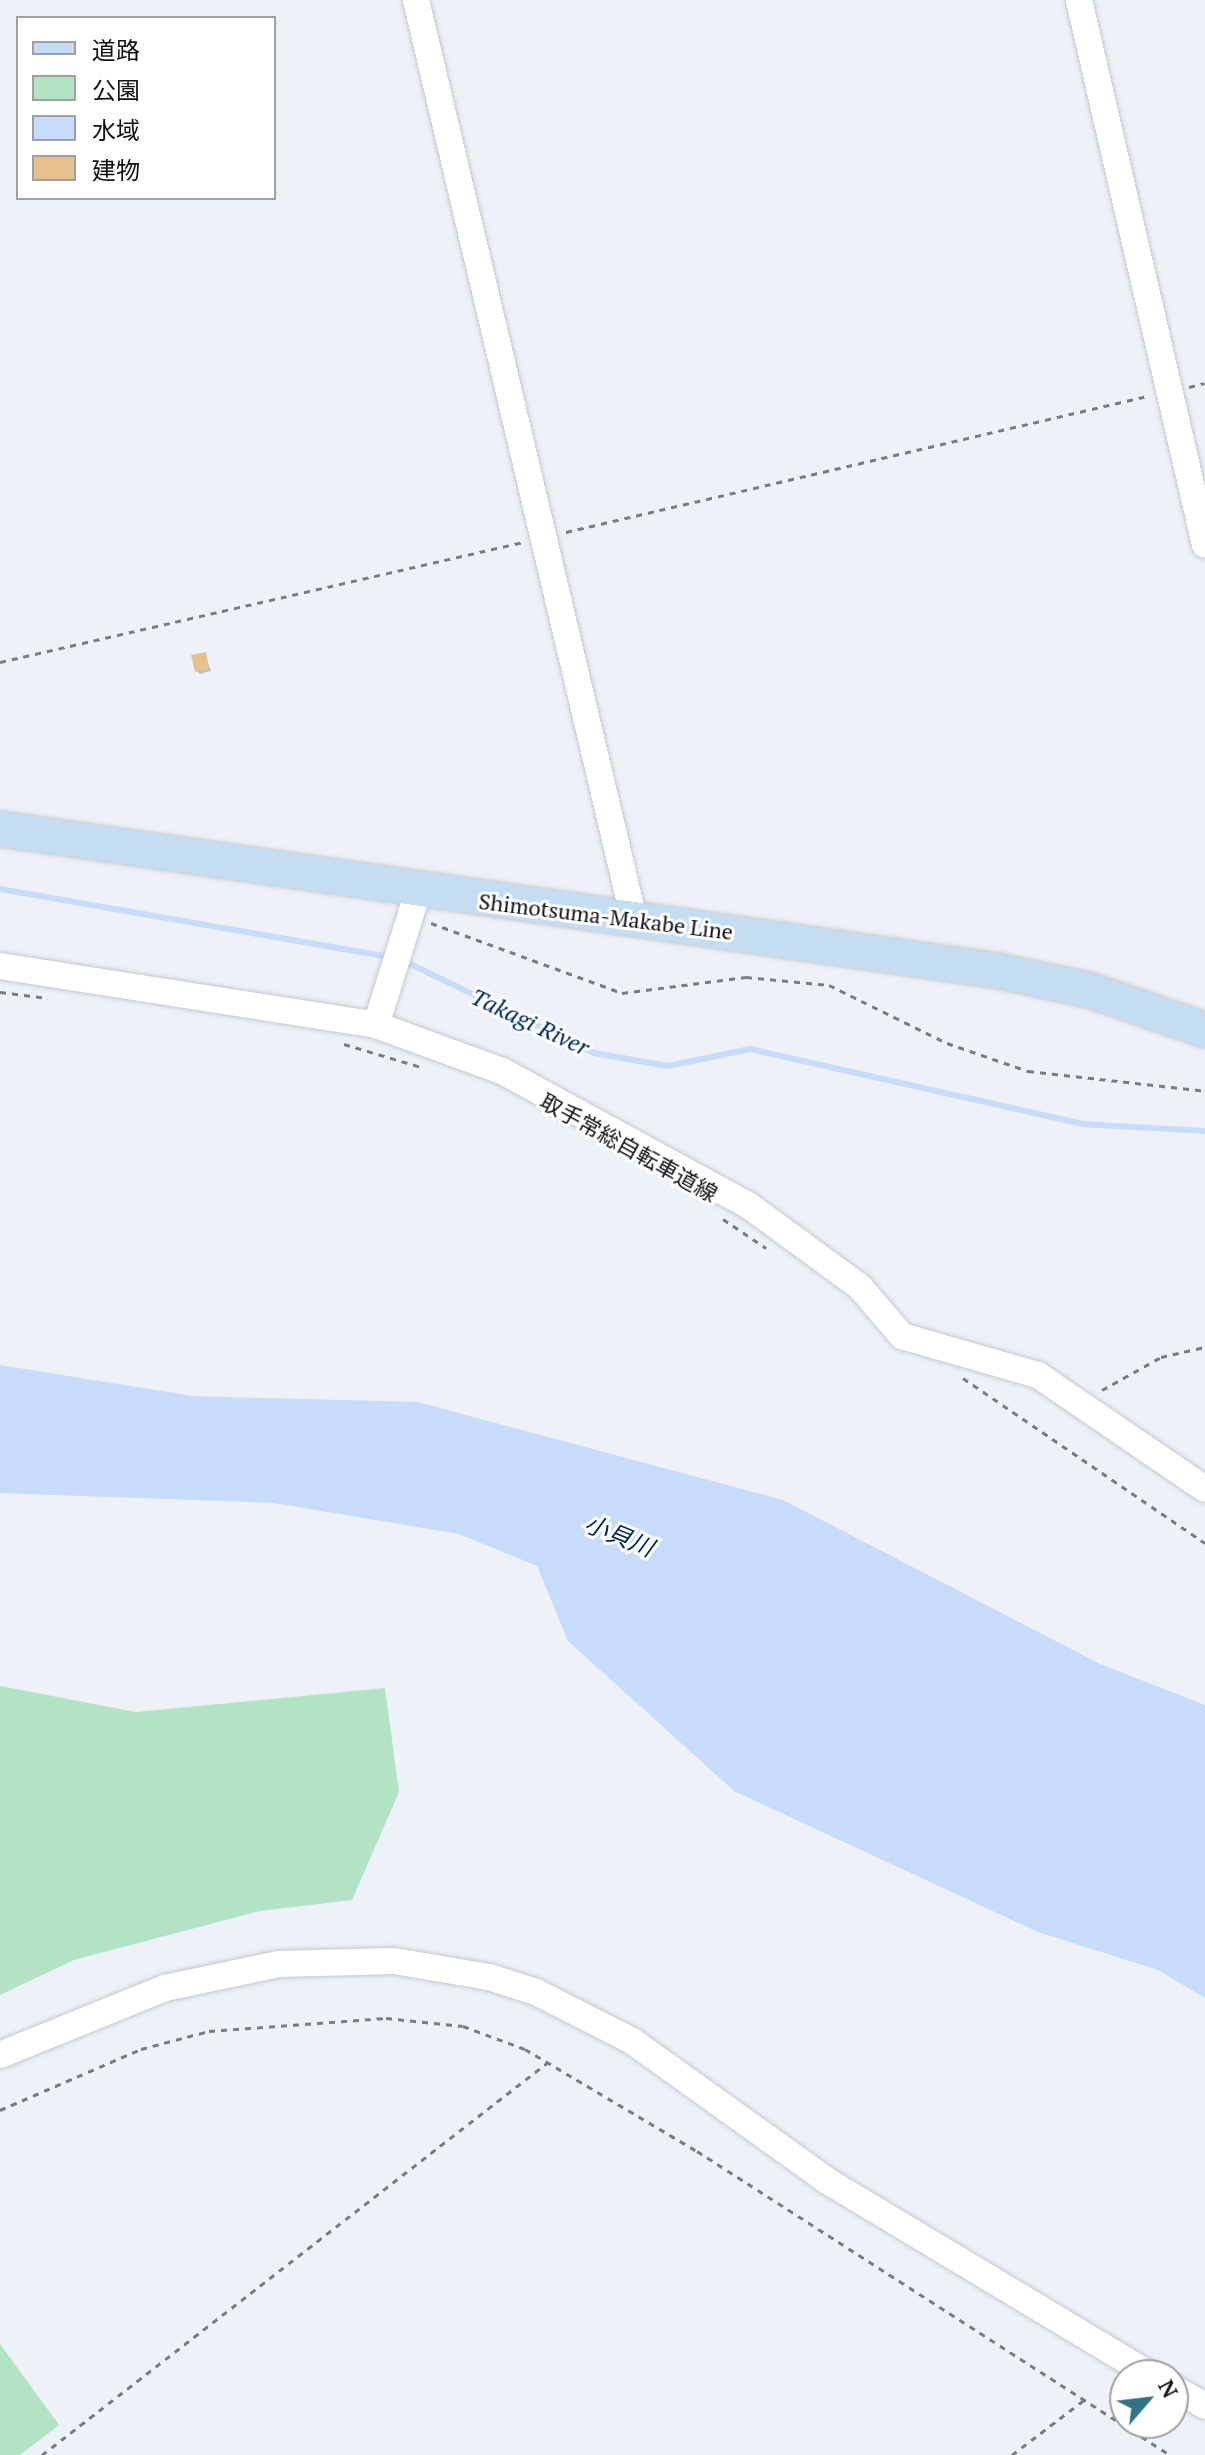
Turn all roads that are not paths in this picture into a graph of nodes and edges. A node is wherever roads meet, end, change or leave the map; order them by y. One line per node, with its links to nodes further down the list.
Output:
1 (416, 0): 6 (street)
2 (1079, 0): 3 (street)
3 (1205, 545)
4 (0, 829): 5 (main road, Shimotsuma-Makabe Line)
5 (414, 904): 6 (main road, Shimotsuma-Makabe Line); 8 (street)
6 (634, 919): 9 (main road, Shimotsuma-Makabe Line)
7 (0, 966): 8 (street)
8 (376, 1025): 10 (street)
9 (1205, 1030)
10 (1205, 1489)
11 (0, 2055): 12 (street)
12 (1124, 2359)

